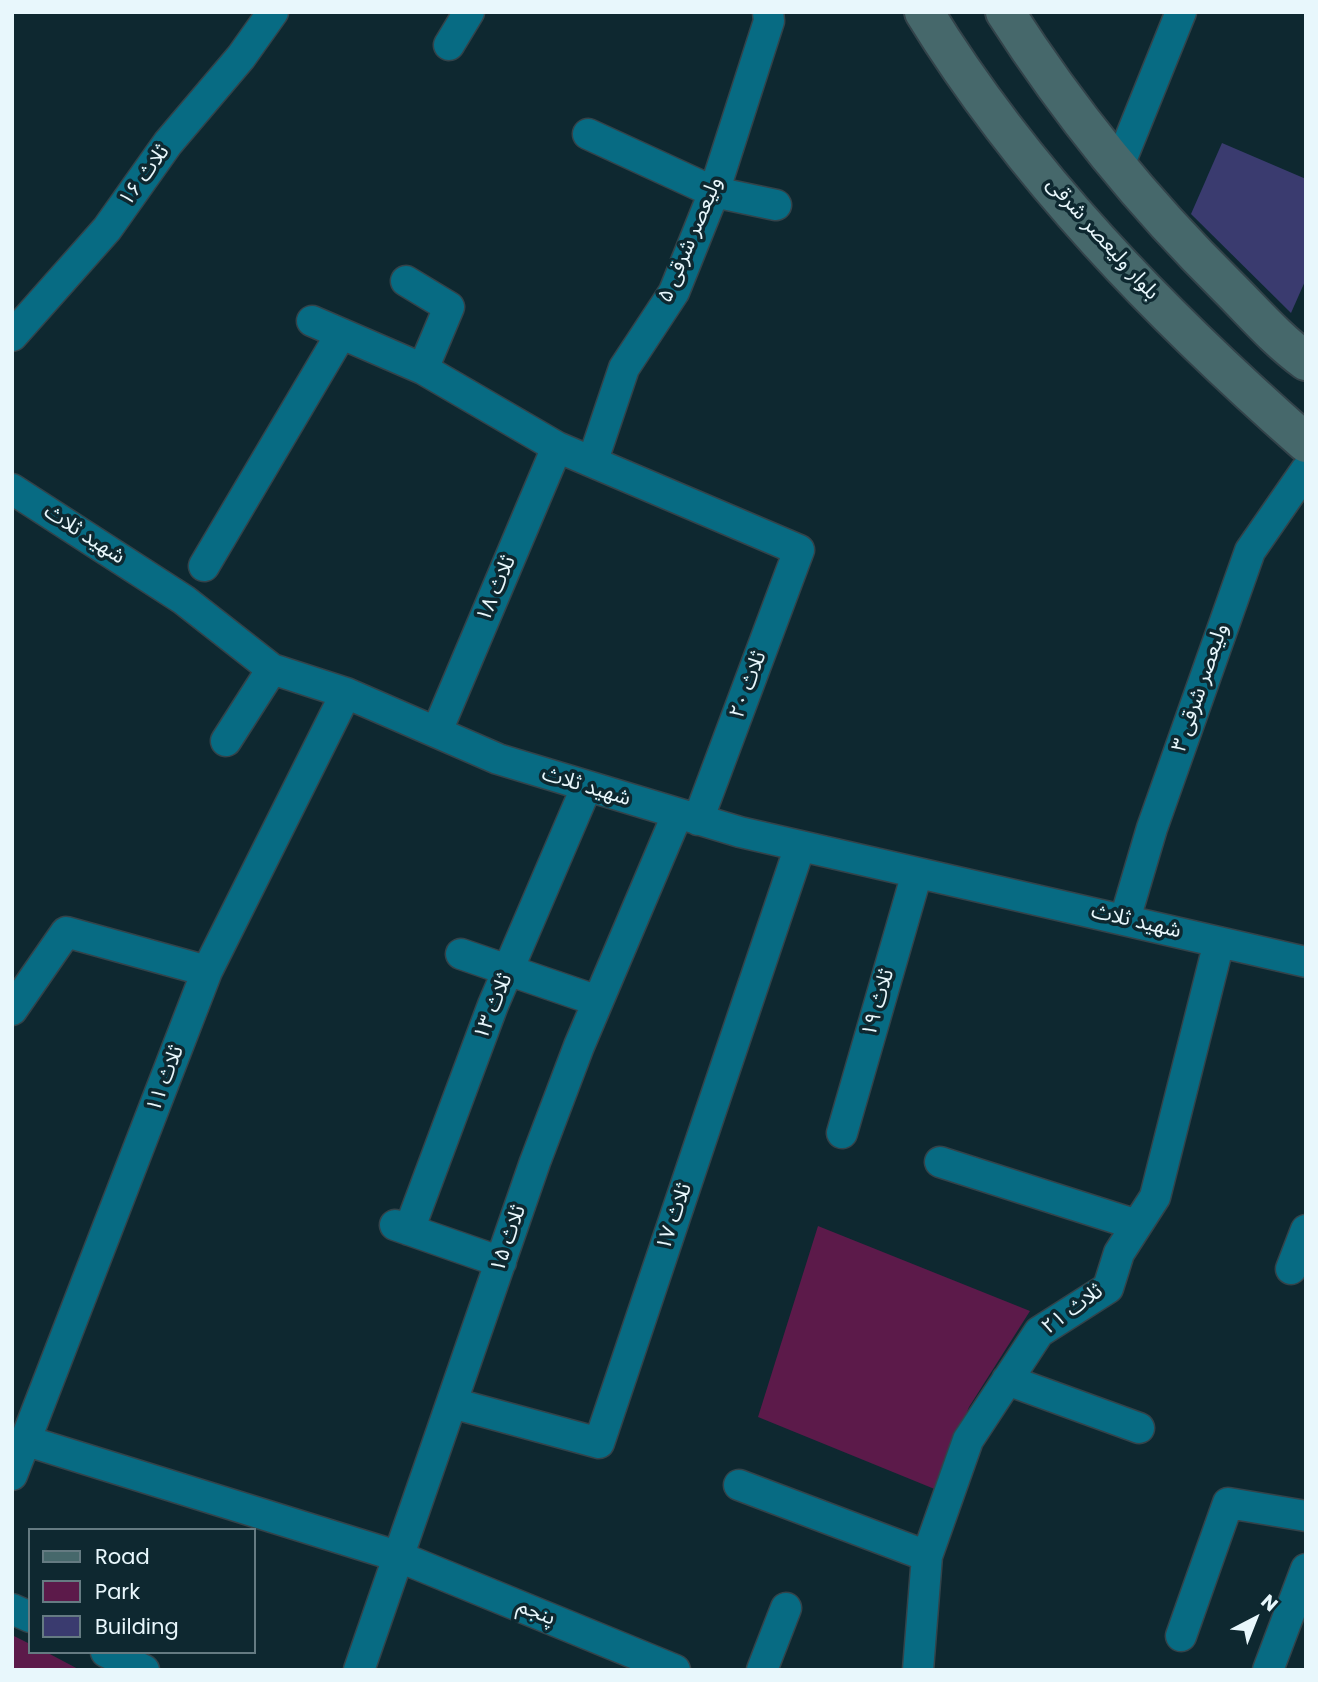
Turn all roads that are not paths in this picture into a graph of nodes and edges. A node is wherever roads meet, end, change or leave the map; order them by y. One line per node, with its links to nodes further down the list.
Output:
1 (274, 12): 15 (street, ثلاث ۱۶)
2 (469, 12): 7 (street)
3 (768, 12): 10 (street, ولیعصر شرقی ۵)
4 (924, 12): 18 (street, بلوار ولیعصر شرقی)
5 (1004, 12): 9 (street)
6 (1181, 12): 9 (street)
7 (449, 46)
8 (588, 134): 10 (street)
9 (1118, 169): 16 (street)
10 (714, 192): 11 (street); 20 (street, ولیعصر شرقی ۵)
11 (776, 205)
12 (406, 281): 17 (street)
13 (312, 321): 14 (street)
14 (341, 334): 17 (street); 23 (street)
15 (12, 335)
16 (1306, 361)
17 (423, 369): 19 (street)
18 (1306, 443)
19 (557, 447): 20 (street); 26 (street, ثلاث ۱۸)
20 (593, 460): 29 (street, ثلاث ۲۰)
21 (1306, 470): 32 (street, ولیعصر شرقی ۳)
22 (12, 489): 24 (street, شهید ثلاث)
23 (204, 566)
24 (272, 669): 25 (street, شهید ثلاث); 27 (street)
25 (346, 694): 26 (street, شهید ثلاث); 36 (street, ثلاث ۱۱)
26 (437, 731): 28 (street, شهید ثلاث)
27 (226, 741)
28 (586, 788): 29 (street, شهید ثلاث); 37 (street, ثلاث ۱۳)
29 (688, 818): 30 (street, شهید ثلاث); 38 (street, ثلاث ۱۵)
30 (800, 846): 31 (street, شهید ثلاث); 47 (street, ثلاث ۱۷)
31 (917, 873): 32 (street, شهید ثلاث); 40 (street, ثلاث ۱۹)
32 (1125, 919): 33 (street, شهید ثلاث)
33 (1219, 942): 35 (street, شهید ثلاث); 42 (street, ثلاث ۲۱)
34 (461, 954): 37 (street)
35 (1306, 962)
36 (207, 971): 39 (street); 49 (street, ثلاث ۱۱)
37 (509, 971): 38 (street); 44 (street, ثلاث ۱۳)
38 (598, 1001): 44 (street, ثلاث ۱۵)
39 (12, 1010)
40 (842, 1133)
41 (940, 1162): 42 (street)
42 (1137, 1225): 46 (street, ثلاث ۲۱)
43 (1306, 1230): 45 (street)
44 (501, 1262): 47 (street, ثلاث ۱۵)
45 (1291, 1269)
46 (1007, 1380): 48 (street); 54 (street, ثلاث ۲۱)
47 (452, 1403): 53 (street, ثلاث ۱۵)
48 (1139, 1428)
49 (27, 1441): 50 (street, ثلاث ۱۱); 53 (street, پنجم)
50 (12, 1475)
51 (739, 1485): 54 (street)
52 (1306, 1516): 59 (street)
53 (397, 1556): 62 (street, ثلاث ۱۵); 63 (street, پنجم)
54 (927, 1556): 65 (street, ثلاث ۲۱)
55 (1306, 1569): 66 (street)
56 (786, 1608): 64 (street)
57 (12, 1609): 58 (street)
58 (28, 1616)
59 (1181, 1636)
60 (110, 1654): 61 (street)
61 (144, 1670)
62 (359, 1670)
63 (675, 1670)
64 (762, 1670)
65 (918, 1670)
66 (1268, 1670)

